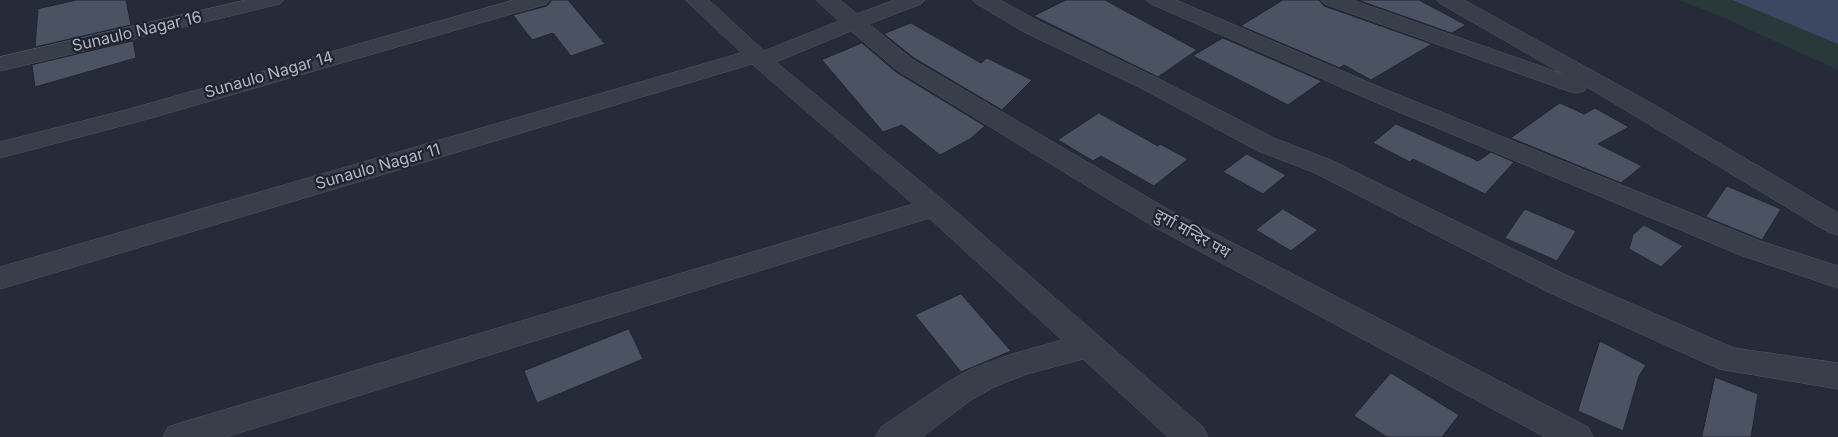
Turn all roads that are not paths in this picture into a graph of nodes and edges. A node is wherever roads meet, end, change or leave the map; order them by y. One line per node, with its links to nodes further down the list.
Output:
1 (273, 0): 12 (street, Sunaulo Nagar 16)
2 (539, 0): 14 (street, Sunaulo Nagar 14)
3 (697, 0): 11 (street)
4 (827, 0): 10 (street, दुर्गा मन्दिर पथ)
5 (914, 0): 10 (street, Sunaulo Nagar 11)
6 (984, 0): 20 (street)
7 (1158, 0): 17 (street)
8 (1332, 0): 13 (street)
9 (1448, 0): 13 (street)
10 (855, 22): 11 (street, Sunaulo Nagar 11); 24 (street, दुर्गा मन्दिर पथ)
11 (759, 58): 15 (street); 18 (street, Sunaulo Nagar 11)
12 (0, 64)
13 (1642, 108): 16 (street)
14 (0, 150)
15 (934, 207): 19 (street); 21 (street)
16 (1838, 225)
17 (1838, 277)
18 (0, 278)
19 (1088, 345): 22 (street); 23 (street)
20 (1838, 376)
21 (180, 437)
22 (893, 437)
23 (1191, 437)
24 (1576, 437)

